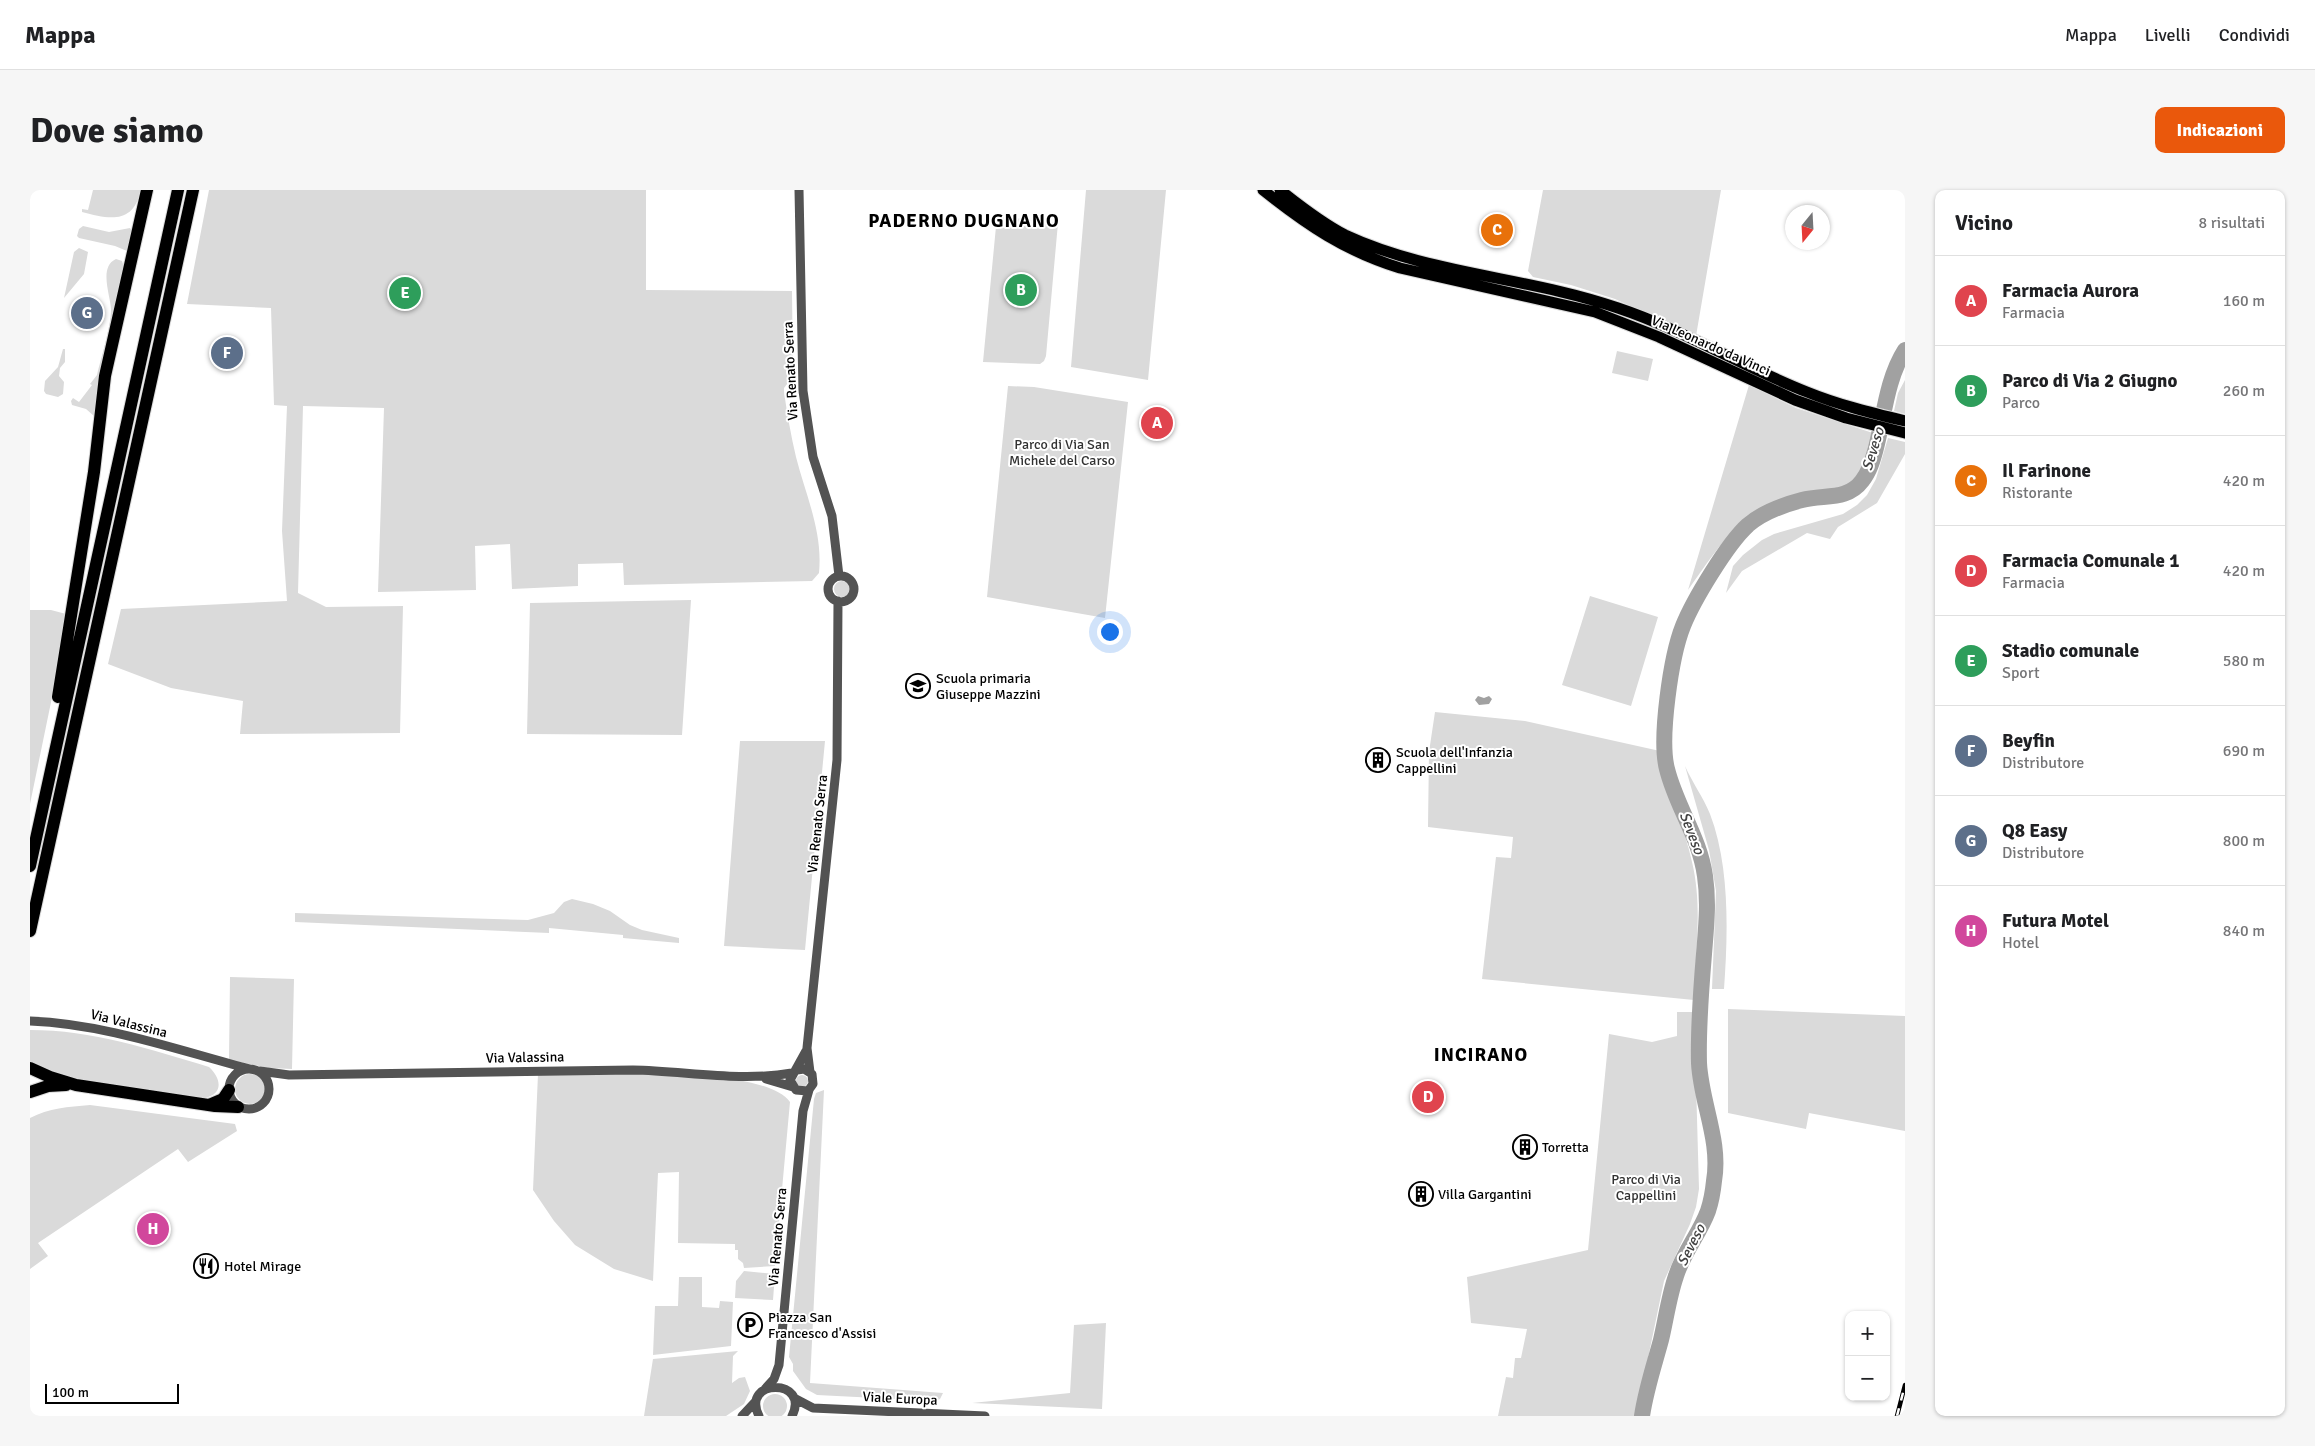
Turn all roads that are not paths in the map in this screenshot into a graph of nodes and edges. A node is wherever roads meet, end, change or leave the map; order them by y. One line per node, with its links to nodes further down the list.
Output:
1 (148, 190): 11 (highway)
2 (178, 190): 11 (highway)
3 (194, 190): 13 (highway)
4 (800, 190): 9 (street, Via Renato Serra)
5 (1263, 190): 7 (main road)
6 (1280, 190): 7 (main road)
7 (1504, 285): 8 (main road, Via Leonardo da Vinci)
8 (1900, 426)
9 (839, 576): 10 (street); 10 (street)
10 (838, 601): 15 (street, Via Renato Serra)
11 (36, 837): 12 (highway)
12 (30, 866)
13 (30, 931)
14 (30, 1022): 16 (street, Via Valassina)
15 (807, 1048): 20 (street, Via Renato Serra); 21 (street, Via Renato Serra)
16 (219, 1061): 18 (street, Via Valassina); 25 (street)
17 (30, 1068): 24 (highway)
18 (250, 1069): 19 (street, Via Valassina); 25 (street)
19 (260, 1071): 22 (street, Via Valassina); 26 (street)
20 (794, 1072): 21 (street); 23 (street, Via Valassina); 27 (street)
21 (810, 1072): 28 (street)
22 (289, 1075): 23 (street, Via Valassina); 26 (street)
23 (761, 1078): 27 (street, Via Valassina)
24 (76, 1085): 29 (highway); 30 (highway)
25 (230, 1086): 30 (highway); 31 (street)
26 (270, 1089): 31 (street)
27 (794, 1089): 28 (street); 32 (street, Via Renato Serra)
28 (809, 1090): 32 (street, Via Renato Serra)
29 (30, 1092)
30 (207, 1105): 31 (highway)
31 (238, 1107)
32 (802, 1111): 33 (street, Via Renato Serra)
33 (779, 1365): 34 (street, Via Renato Serra); 35 (street, Via Renato Serra)
34 (765, 1389): 35 (street); 37 (street, Via Renato Serra)
35 (788, 1390): 36 (street, Via Renato Serra)
36 (794, 1398): 38 (street, Viale Europa); 41 (street)
37 (756, 1401): 39 (street); 40 (street)
38 (814, 1408): 41 (street, Viale Europa); 42 (street, Viale Europa)
39 (742, 1416)
40 (759, 1416)
41 (793, 1416)
42 (985, 1416)

